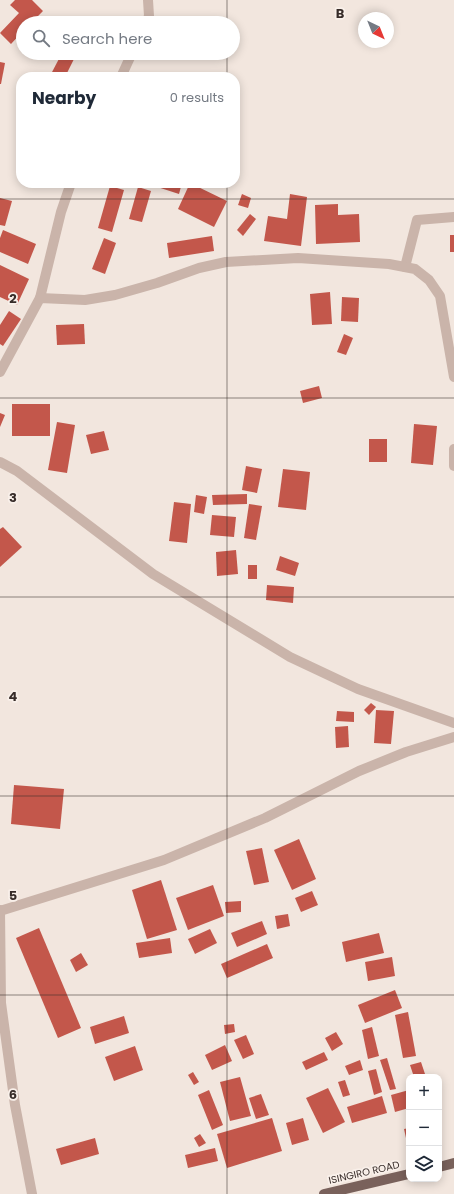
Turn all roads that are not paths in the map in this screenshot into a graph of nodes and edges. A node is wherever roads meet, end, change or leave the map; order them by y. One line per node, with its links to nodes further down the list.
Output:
1 (148, 0): 2 (street)
2 (149, 16)
3 (129, 60): 4 (street)
4 (123, 72)
5 (69, 188): 8 (street)
6 (454, 217): 7 (street)
7 (405, 267): 8 (street); 10 (street)
8 (40, 298): 9 (street)
9 (0, 372)
10 (454, 377)
11 (454, 449): 13 (street)
12 (0, 462): 14 (street)
13 (454, 466)
14 (454, 723)
15 (454, 737): 16 (street)
16 (0, 910): 20 (street)
17 (454, 1163): 18 (main road)
18 (442, 1166)
19 (406, 1175): 21 (main road, ISINGIRO ROAD)
20 (32, 1194)
21 (324, 1194)

